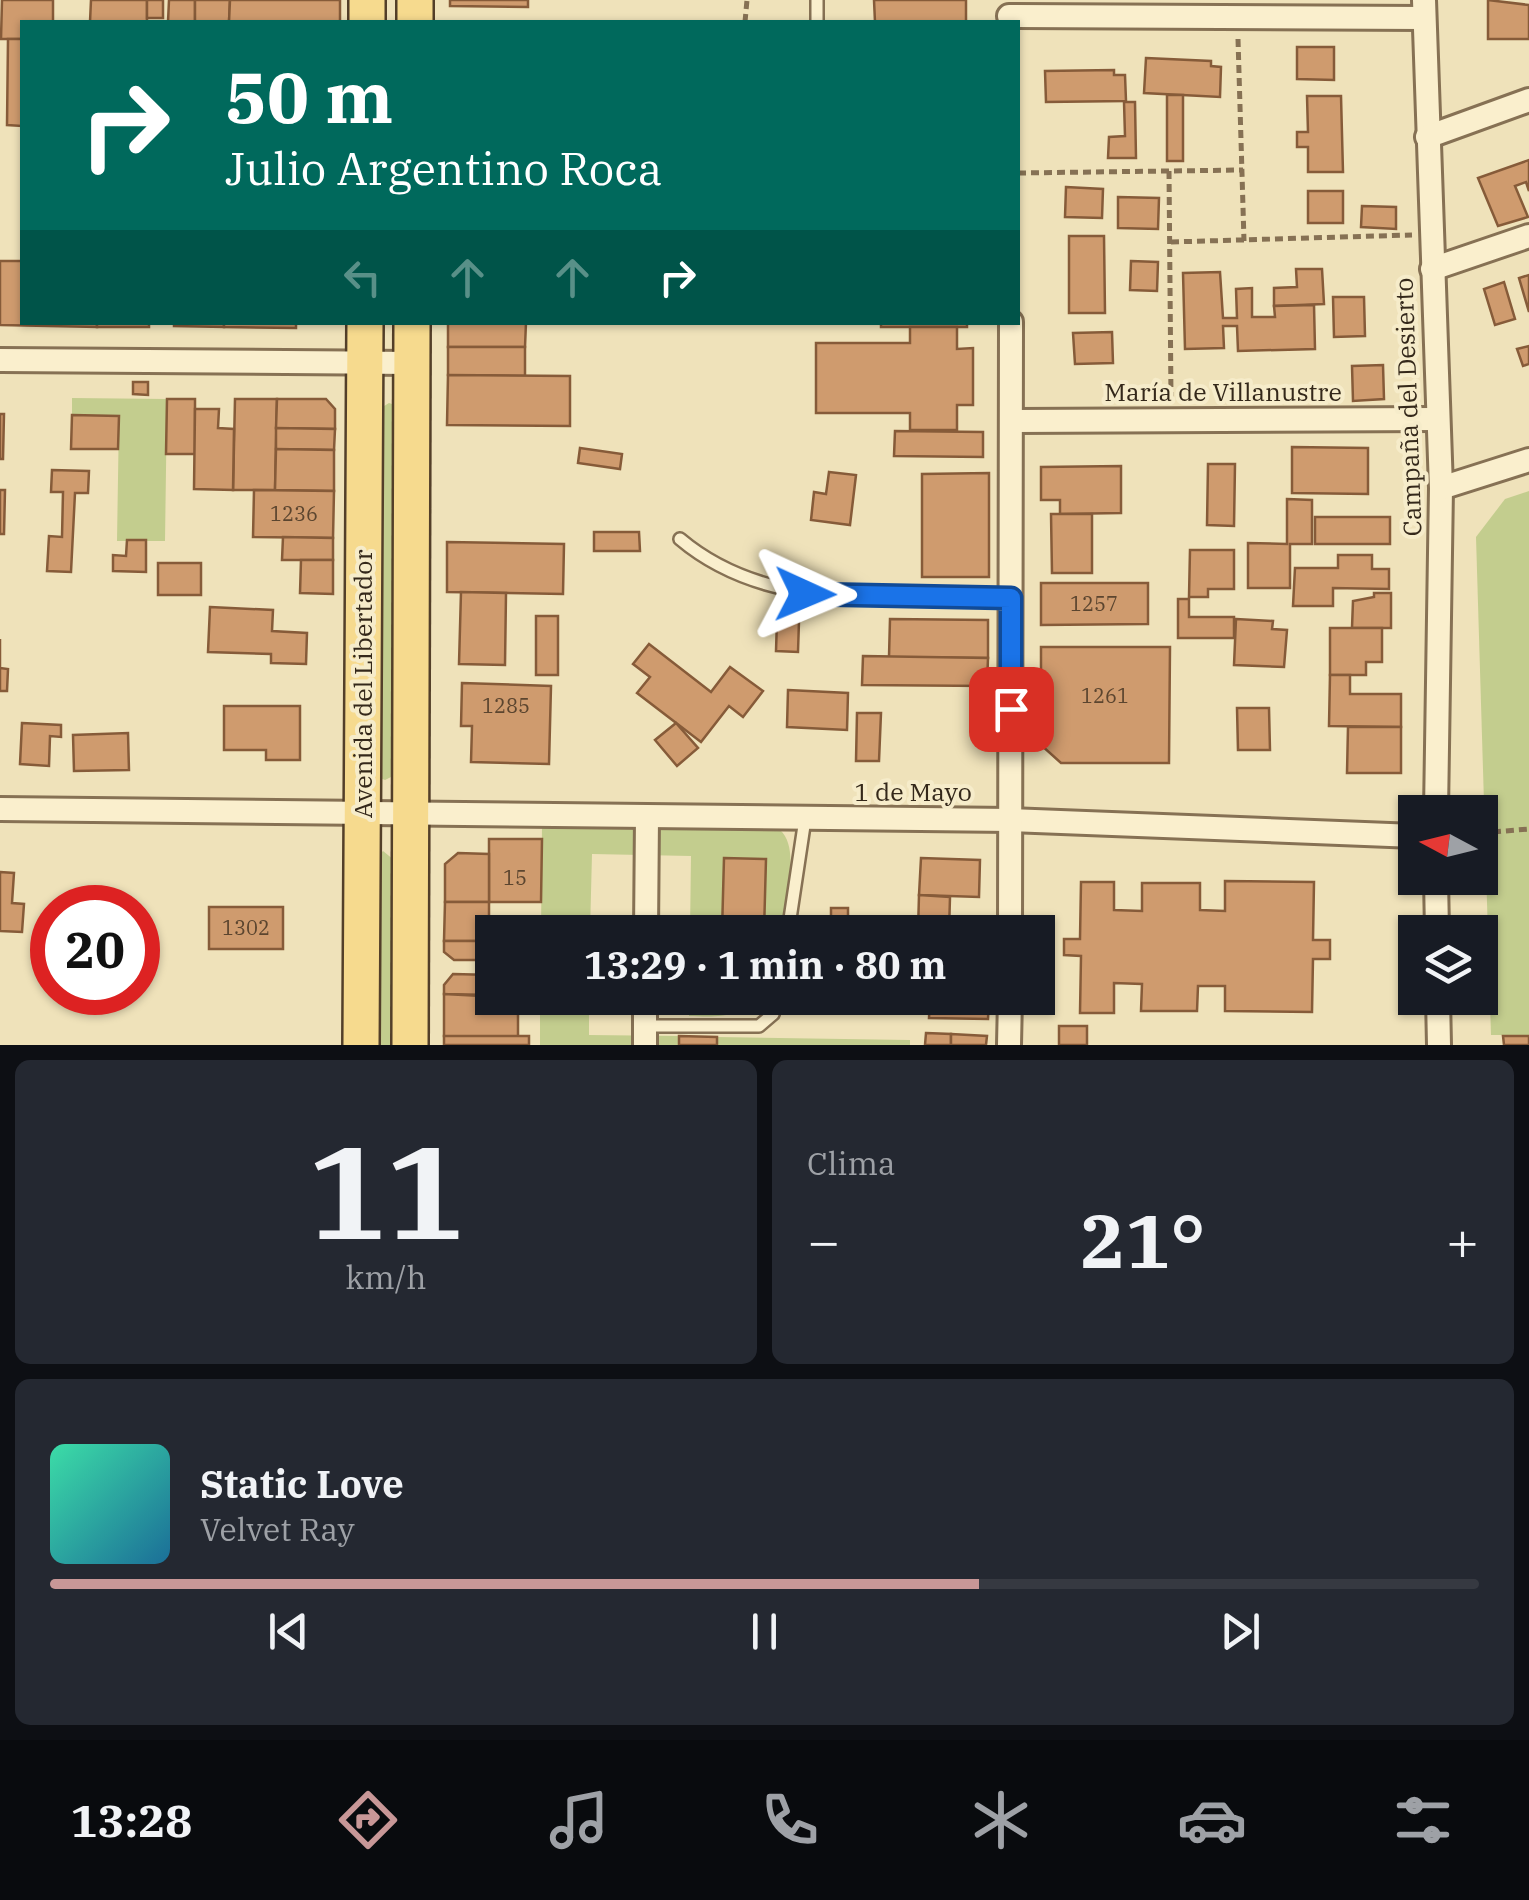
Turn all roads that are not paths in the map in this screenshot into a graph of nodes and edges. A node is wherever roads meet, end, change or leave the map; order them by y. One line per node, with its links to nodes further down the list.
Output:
1 (1424, 9): 2 (street); 4 (street, Campaña del Desierto)
2 (1009, 13)
3 (1529, 100): 4 (street)
4 (1427, 137): 6 (street, Campaña del Desierto)
5 (1529, 236): 6 (street)
6 (1432, 269): 13 (street, Campaña del Desierto)
7 (365, 325): 11 (main road, Avenida del Libertador)
8 (412, 325): 12 (main road, Avenida del Libertador)
9 (1011, 325): 14 (street)
10 (0, 360): 11 (street)
11 (364, 362): 12 (street); 21 (main road, Avenida del Libertador)
12 (412, 363): 22 (main road, Avenida del Libertador)
13 (1435, 419): 14 (street, María de Villanustre); 16 (street, Campaña del Desierto)
14 (1011, 422): 18 (street)
15 (1529, 460): 16 (street)
16 (1441, 488): 19 (street, Campaña del Desierto)
17 (680, 538): 18 (lane)
18 (1011, 598): 25 (street)
19 (1436, 795)
20 (0, 809): 21 (street, 1 de Mayo)
21 (362, 811): 22 (street, 1 de Mayo); 34 (main road, Avenida del Libertador)
22 (411, 812): 23 (street, 1 de Mayo); 35 (main road, Avenida del Libertador)
23 (647, 817): 24 (street, 1 de Mayo); 27 (street)
24 (805, 819): 25 (street, 1 de Mayo); 28 (lane)
25 (1011, 820): 26 (street, 1 de Mayo); 29 (street)
26 (1398, 835)
27 (646, 915)
28 (791, 915)
29 (1010, 915)
30 (772, 1015): 33 (lane)
31 (1010, 1015): 36 (street)
32 (1438, 1015): 37 (street)
33 (645, 1036)
34 (361, 1045)
35 (410, 1045)
36 (1009, 1045)
37 (1439, 1045)

